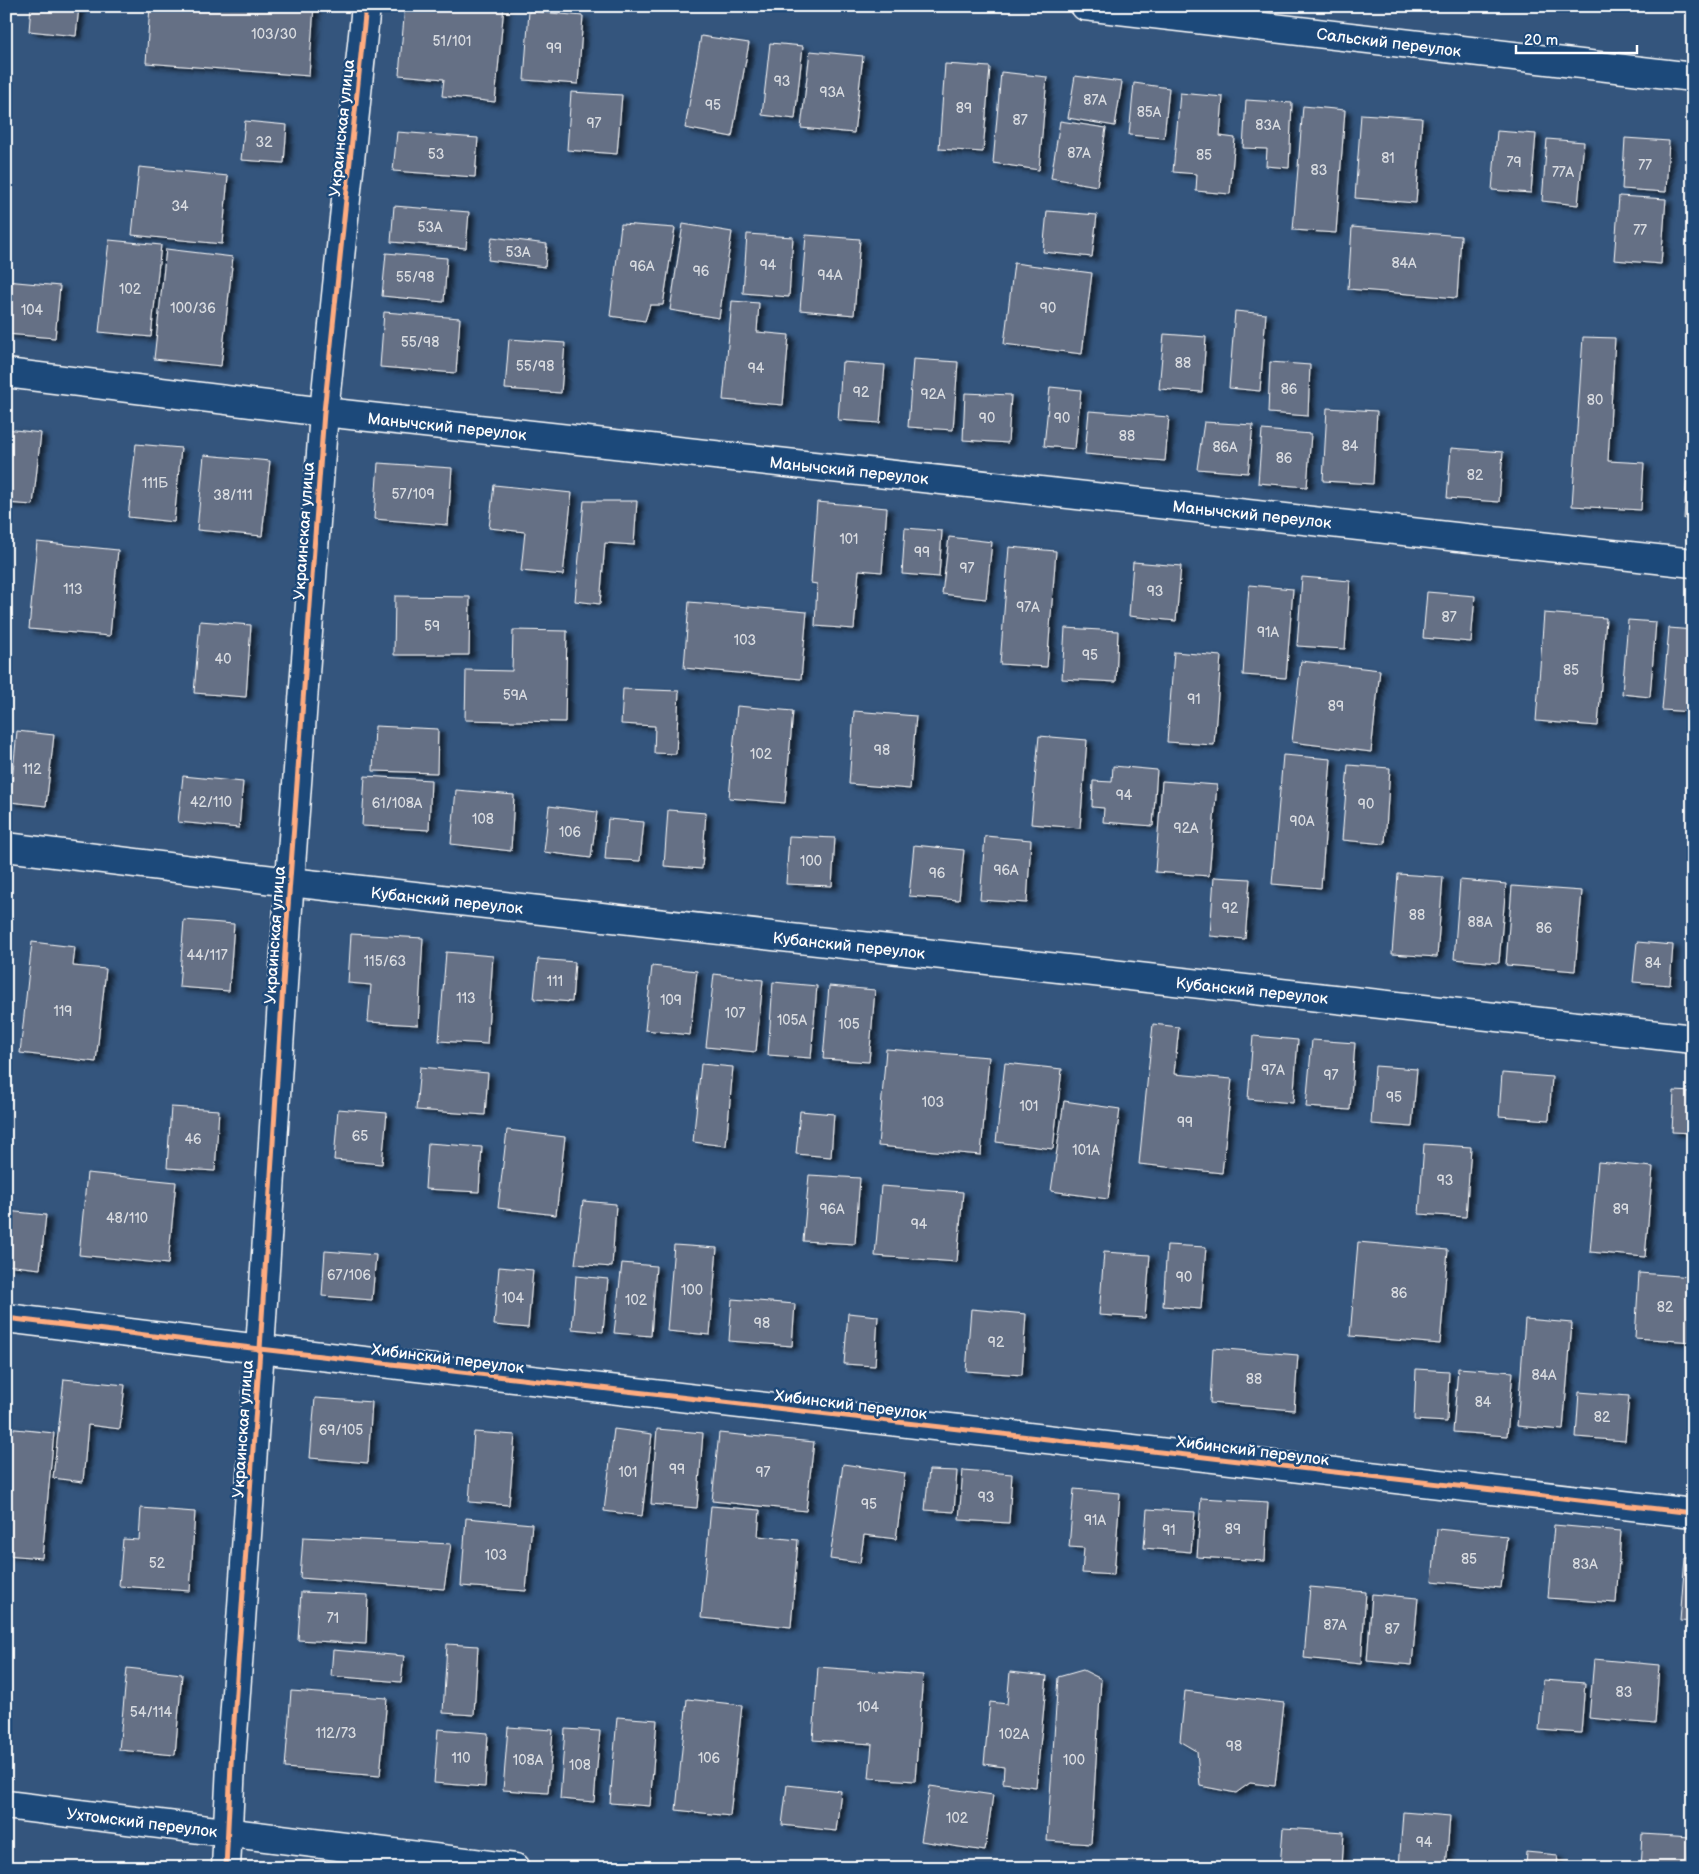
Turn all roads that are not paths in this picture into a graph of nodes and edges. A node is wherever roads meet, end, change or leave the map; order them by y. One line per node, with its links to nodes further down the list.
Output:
1 (366, 6): 5 (street, Украинская улица)
2 (1086, 6): 3 (street, Сальский переулок)
3 (1693, 77)
4 (6, 373): 5 (street, Манычский переулок)
5 (324, 412): 6 (street, Манычский переулок); 8 (street, Украинская улица)
6 (1693, 563)
7 (6, 846): 8 (street, Кубанский переулок)
8 (290, 882): 9 (street, Кубанский переулок); 11 (street, Украинская улица)
9 (1693, 1040)
10 (6, 1318): 11 (street, Хибинский переулок)
11 (260, 1349): 12 (street, Хибинский переулок); 14 (street, Украинская улица)
12 (1693, 1513)
13 (6, 1805): 14 (street, Ухтомский переулок)
14 (227, 1832): 15 (street, Украинская улица); 16 (street, Ухтомский переулок)
15 (226, 1868)
16 (515, 1868)

